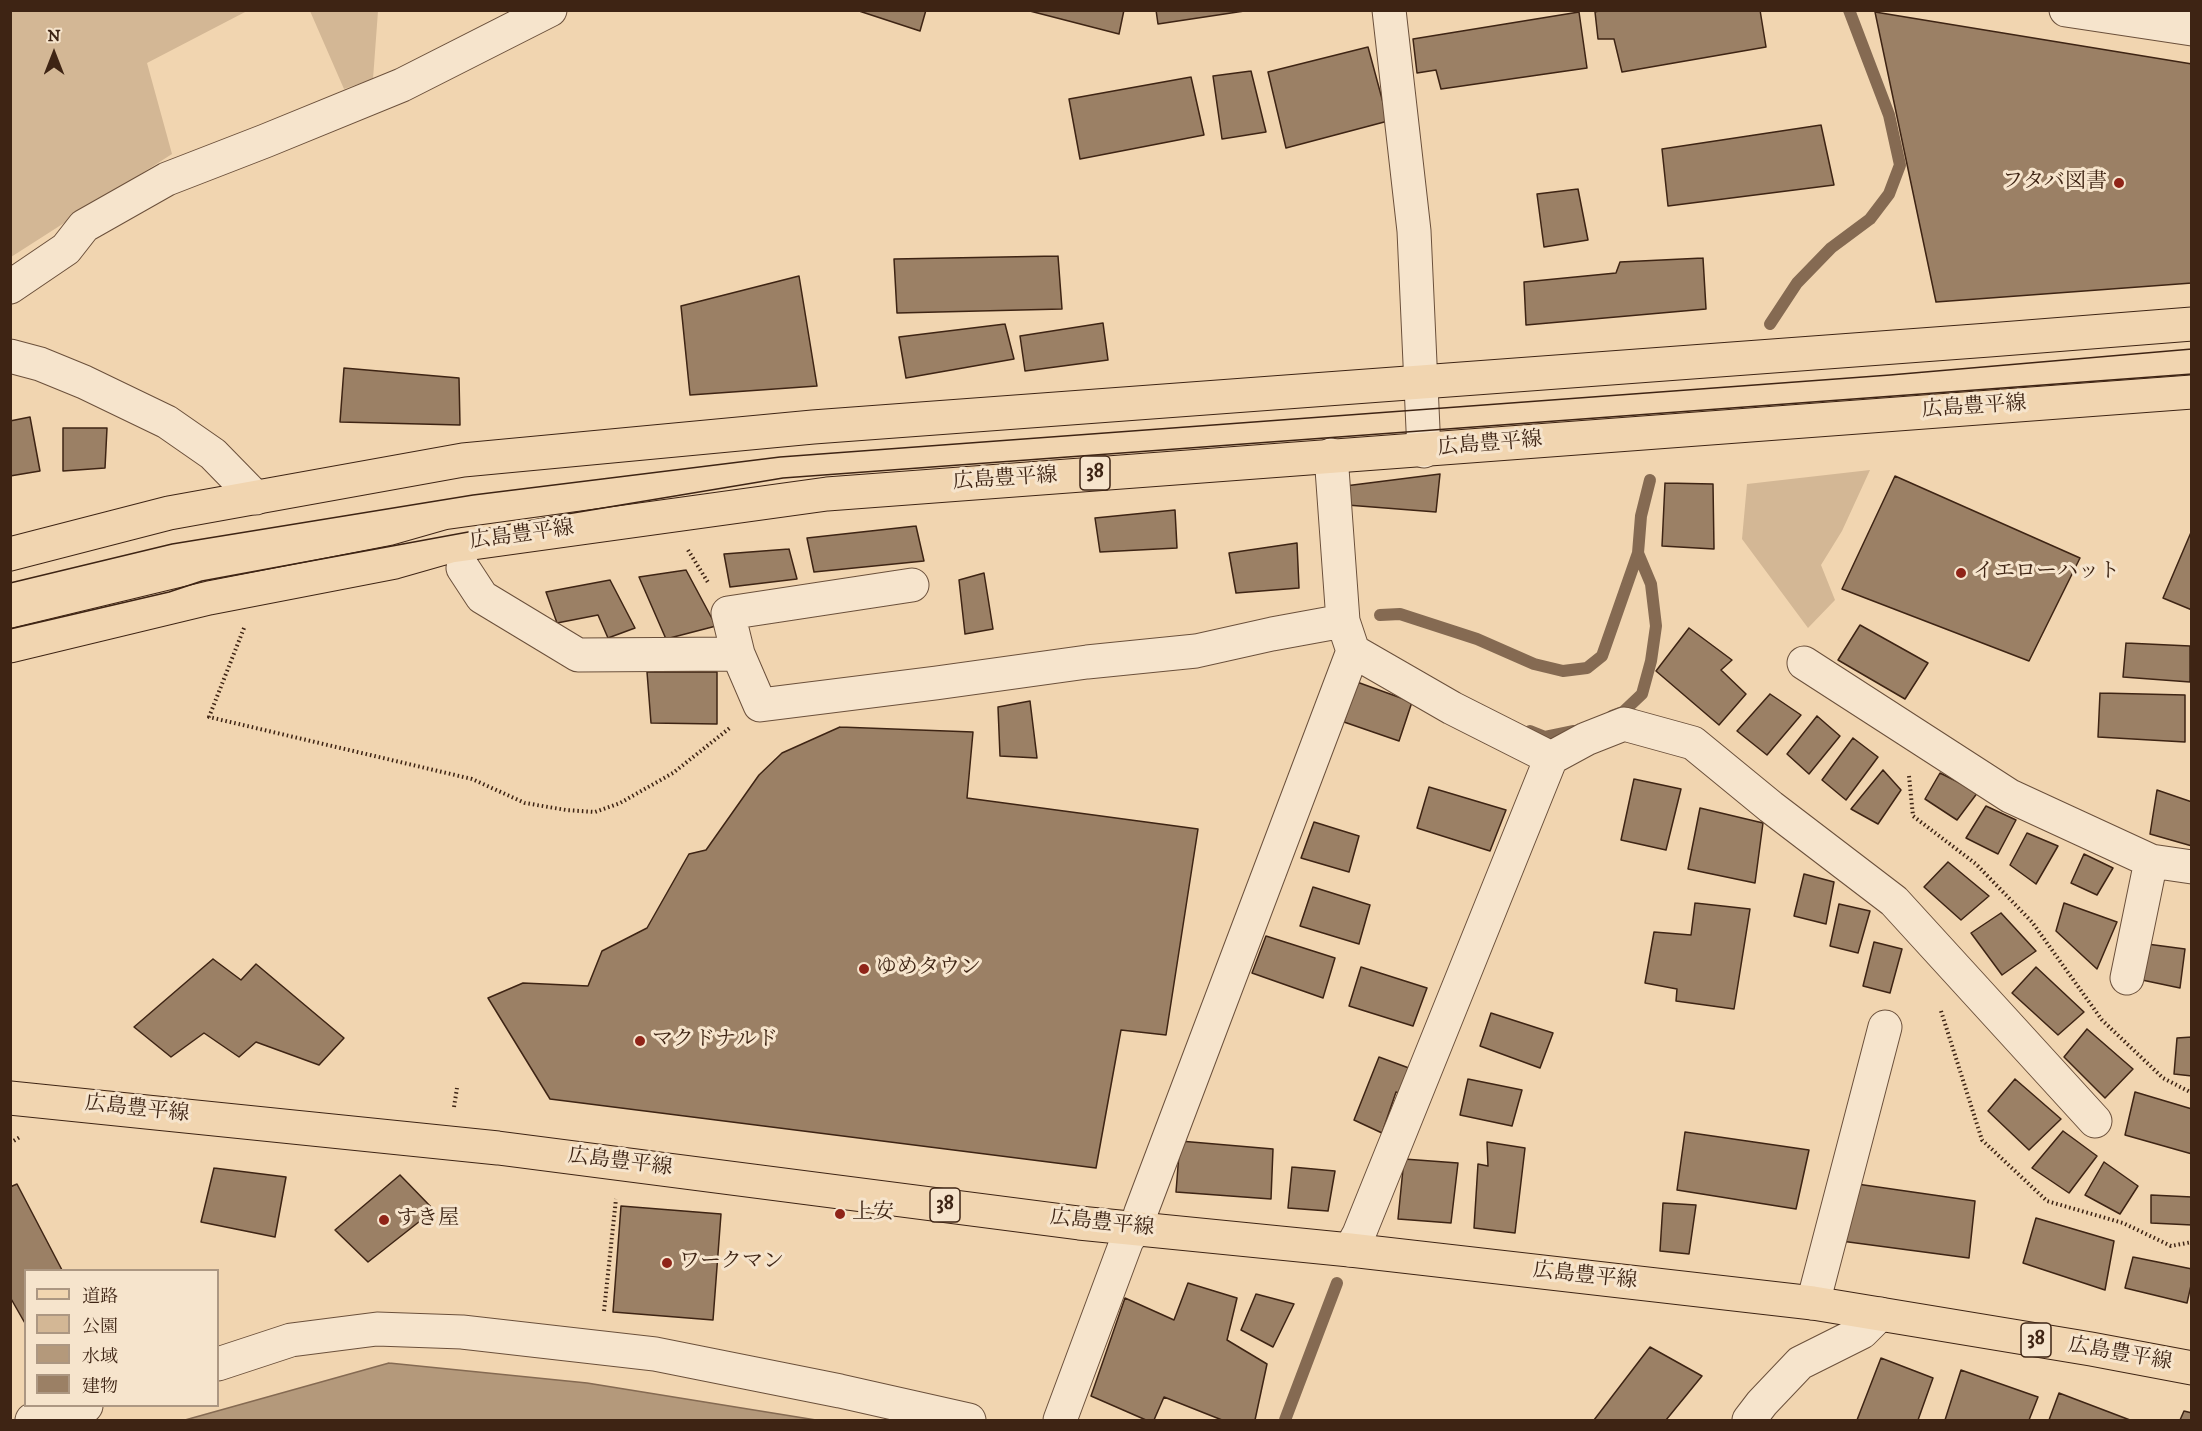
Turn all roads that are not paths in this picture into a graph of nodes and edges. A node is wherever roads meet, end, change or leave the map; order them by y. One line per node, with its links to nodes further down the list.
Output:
1 (550, 10): 5 (street)
2 (1389, 10): 8 (street)
3 (2066, 10): 4 (street)
4 (2192, 29)
5 (10, 287)
6 (2192, 324): 8 (main road)
7 (10, 356): 12 (street)
8 (1421, 381): 10 (street); 12 (main road)
9 (2192, 392): 10 (main road, 広島豊平線 / 38)
10 (1424, 451): 11 (main road, 広島豊平線 / 38)
11 (1332, 455): 16 (street); 17 (main road, 広島豊平線 / 38)
12 (256, 498): 13 (main road)
13 (10, 554)
14 (463, 568): 19 (street)
15 (912, 585): 19 (street)
16 (1343, 621): 18 (street); 19 (street)
17 (10, 646)
18 (1353, 651): 21 (street); 28 (street)
19 (738, 654)
20 (1804, 663): 22 (street)
21 (1551, 758): 27 (street); 29 (street)
22 (2151, 861): 23 (street); 24 (street)
23 (2192, 867)
24 (2127, 978)
25 (1885, 1027): 30 (street)
26 (10, 1098): 28 (main road, 広島豊平線 / 38)
27 (2095, 1121)
28 (1136, 1228): 29 (main road, 広島豊平線 / 38); 37 (street)
29 (1350, 1250): 30 (main road, 広島豊平線 / 38)
30 (1813, 1303): 31 (main road, 広島豊平線 / 38)
31 (1880, 1314): 33 (main road, 広島豊平線 / 38); 38 (street)
32 (219, 1364): 36 (street)
33 (2192, 1368)
34 (82, 1407): 35 (street)
35 (32, 1420)
36 (969, 1420)
37 (1060, 1420)
38 (1749, 1420)

